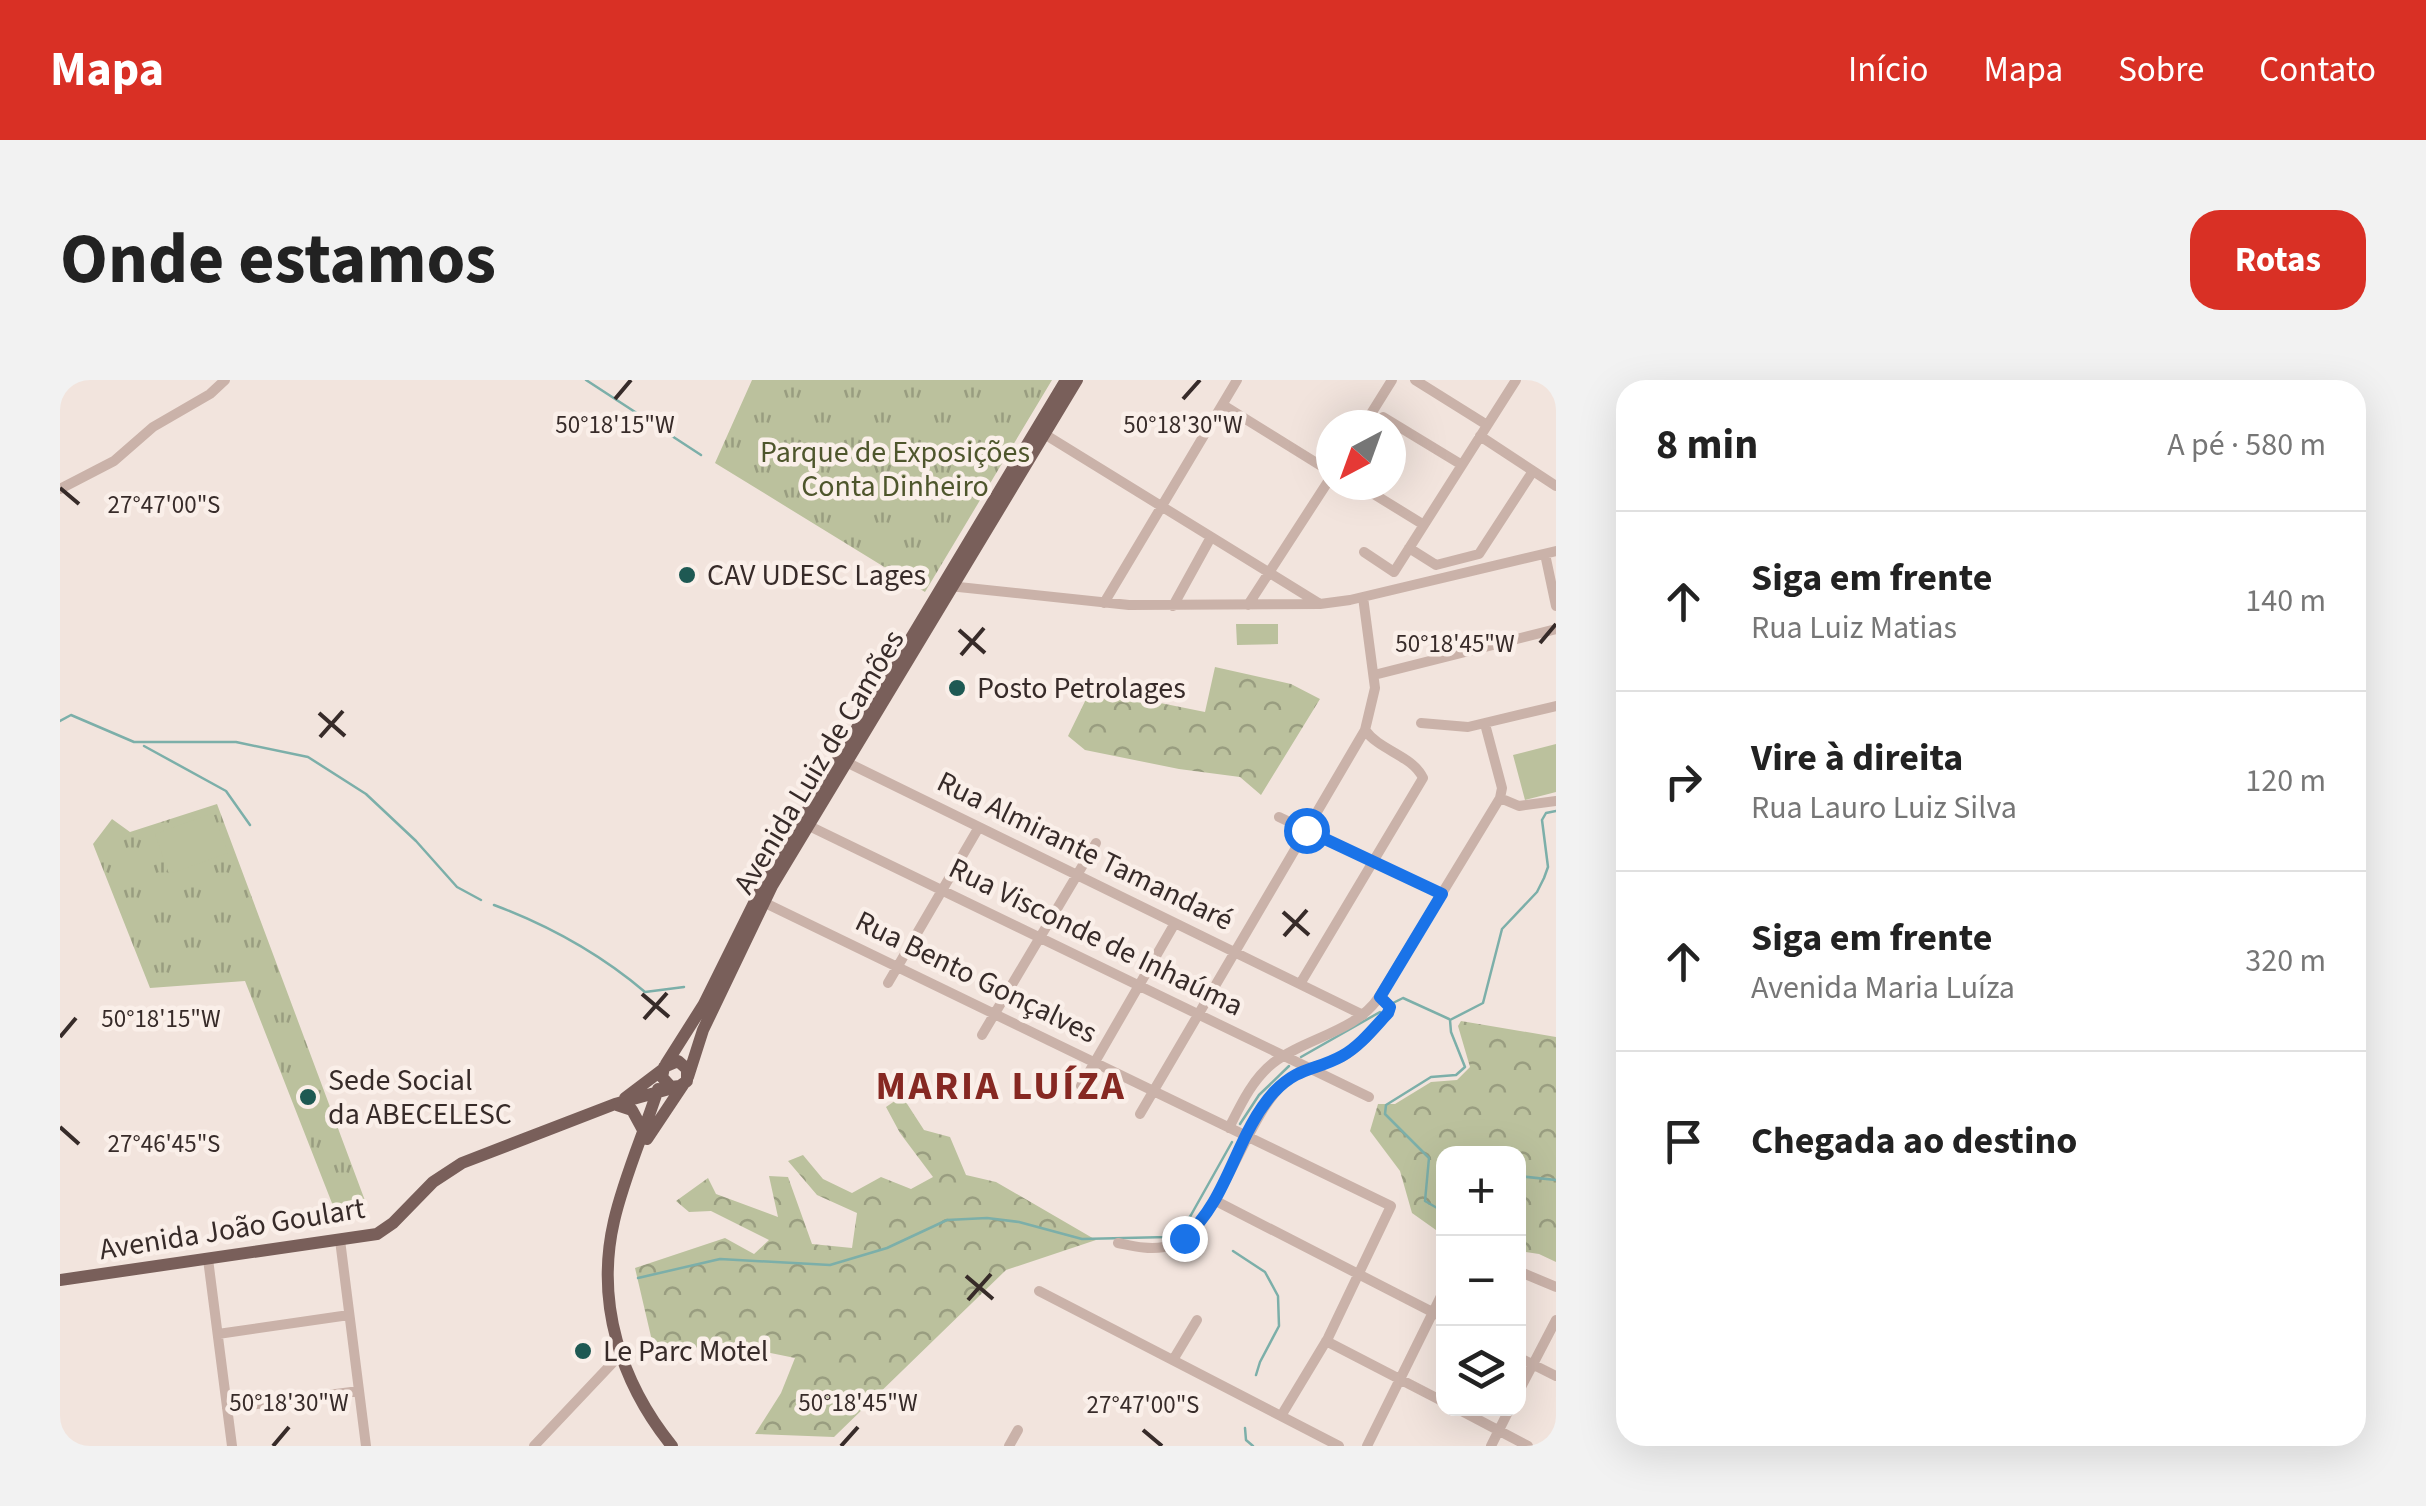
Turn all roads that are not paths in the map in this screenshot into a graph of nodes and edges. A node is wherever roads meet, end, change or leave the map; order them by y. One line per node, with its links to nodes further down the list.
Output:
1 (225, 380): 18 (street)
2 (1066, 380): 12 (main road, Avenida Luiz de Camões)
3 (1077, 380): 12 (main road, Avenida Luiz de Camões)
4 (1238, 380): 8 (street)
5 (1392, 380): 9 (street)
6 (1415, 380): 10 (street)
7 (1516, 380): 10 (street)
8 (1222, 405): 14 (street); 21 (street)
9 (1373, 410)
10 (1487, 425): 13 (street)
11 (1406, 430): 15 (street)
12 (1040, 432): 21 (street); 28 (main road, Avenida Luiz de Camões)
13 (1480, 436): 15 (street); 16 (street)
14 (1316, 465)
15 (1462, 465): 22 (street)
16 (1533, 471): 17 (street); 24 (street)
17 (1556, 486)
18 (60, 489)
19 (1316, 499): 27 (street)
20 (1383, 500): 22 (street)
21 (1162, 507): 23 (street); 30 (street)
22 (1424, 525): 24 (street)
23 (1211, 537): 27 (street); 33 (street)
24 (1409, 548): 25 (street)
25 (1364, 552)
26 (1550, 553): 29 (street); 34 (street)
27 (1270, 574): 31 (street); 32 (street)
28 (948, 585): 30 (street); 41 (main road, Avenida Luiz de Camões)
29 (1363, 597): 31 (street); 36 (street)
30 (1104, 603): 33 (street)
31 (1320, 604): 32 (street)
32 (1248, 605): 33 (street)
33 (1174, 606)
34 (1556, 606)
35 (1556, 629): 36 (street)
36 (1374, 675): 40 (street)
37 (1556, 706): 39 (street)
38 (1421, 723): 39 (street)
39 (1484, 724): 42 (street)
40 (1365, 730): 47 (street); 49 (street)
41 (843, 760): 45 (main road, Avenida Luiz de Camões); 46 (street, Rua Almirante Tamandaré)
42 (1500, 798): 43 (street); 52 (street)
43 (1556, 801)
44 (1279, 817): 47 (street)
45 (805, 824): 51 (street, Rua Visconde de Inhaúma); 53 (main road, Avenida Luiz de Camões)
46 (979, 826): 50 (street, Rua Almirante Tamandaré); 51 (street)
47 (1306, 830): 49 (street); 56 (street)
48 (1096, 843): 50 (street)
49 (1374, 862): 52 (street); 59 (street)
50 (1077, 875): 54 (street, Rua Almirante Tamandaré); 55 (street)
51 (942, 890): 55 (street, Rua Visconde de Inhaúma); 57 (street)
52 (1442, 894): 61 (street)
53 (760, 900): 57 (street, Rua Bento Gonçalves); 69 (main road, Avenida Luiz de Camões); 70 (main road, Avenida Luiz de Camões)
54 (1175, 923): 56 (street, Rua Almirante Tamandaré); 60 (street)
55 (1040, 938): 60 (street, Rua Visconde de Inhaúma); 62 (street)
56 (1235, 952): 59 (street, Rua Almirante Tamandaré); 63 (street)
57 (898, 967): 58 (street); 62 (street, Rua Bento Gonçalves)
58 (888, 983)
59 (1300, 984): 64 (street, Rua Almirante Tamandaré)
60 (1139, 986): 63 (street, Rua Visconde de Inhaúma); 67 (street)
61 (1380, 997): 64 (street); 68 (street)
62 (995, 1014): 65 (street); 67 (street, Rua Bento Gonçalves)
63 (1198, 1014): 66 (street, Rua Visconde de Inhaúma); 72 (street)
64 (1363, 1015): 66 (street)
65 (982, 1035)
66 (1284, 1056): 68 (street, Rua Visconde de Inhaúma); 77 (street)
67 (1094, 1062): 71 (street); 72 (street, Rua Bento Gonçalves)
68 (1308, 1068): 74 (street, Rua Visconde de Inhaúma); 79 (street)
69 (664, 1070): 70 (main road); 70 (main road); 73 (main road); 75 (main road, Avenida João Goulart)
70 (684, 1082): 73 (main road, Avenida João Goulart); 80 (main road, Avenida Luiz de Camões)
71 (1081, 1086)
72 (1154, 1091): 76 (street); 77 (street, Rua Bento Gonçalves)
73 (656, 1095): 75 (main road, Avenida João Goulart); 78 (main road)
74 (1369, 1097)
75 (614, 1104): 78 (main road); 82 (main road, Avenida João Goulart)
76 (1140, 1114)
77 (1229, 1128): 79 (street, Rua Bento Gonçalves)
78 (644, 1132): 80 (main road)
79 (1245, 1136): 81 (street); 85 (street, Rua Bento Gonçalves)
80 (637, 1154): 97 (main road)
81 (1214, 1200): 83 (street); 85 (street)
82 (340, 1240): 84 (main road, Avenida João Goulart); 91 (street)
83 (1118, 1243)
84 (208, 1258): 87 (main road, Avenida João Goulart); 95 (street)
85 (1357, 1274): 90 (street); 96 (street)
86 (1526, 1275): 88 (street)
87 (60, 1280)
88 (1556, 1288)
89 (1039, 1291): 98 (street)
90 (1436, 1314)
91 (349, 1315): 95 (street); 104 (street)
92 (1436, 1318): 103 (street)
93 (1197, 1320): 98 (street)
94 (1556, 1320): 100 (street)
95 (218, 1334): 106 (street)
96 (1326, 1341): 103 (street); 107 (street)
97 (620, 1355): 114 (street); 115 (main road)
98 (1173, 1360): 107 (street)
99 (1526, 1361): 100 (street)
100 (1533, 1364): 101 (street); 102 (street)
101 (1556, 1376)
102 (1526, 1377)
103 (1400, 1379): 105 (street); 118 (street)
104 (359, 1391): 106 (street); 113 (street)
105 (1436, 1398)
106 (227, 1408): 112 (street)
107 (1282, 1416): 117 (street)
108 (1471, 1416): 111 (street)
109 (1506, 1416): 111 (street)
110 (1018, 1430): 116 (street)
111 (1499, 1431): 119 (street); 120 (street)
112 (232, 1446)
113 (366, 1446)
114 (534, 1446)
115 (672, 1446)
116 (1009, 1446)
117 (1339, 1446)
118 (1367, 1446)
119 (1491, 1446)
120 (1528, 1446)

